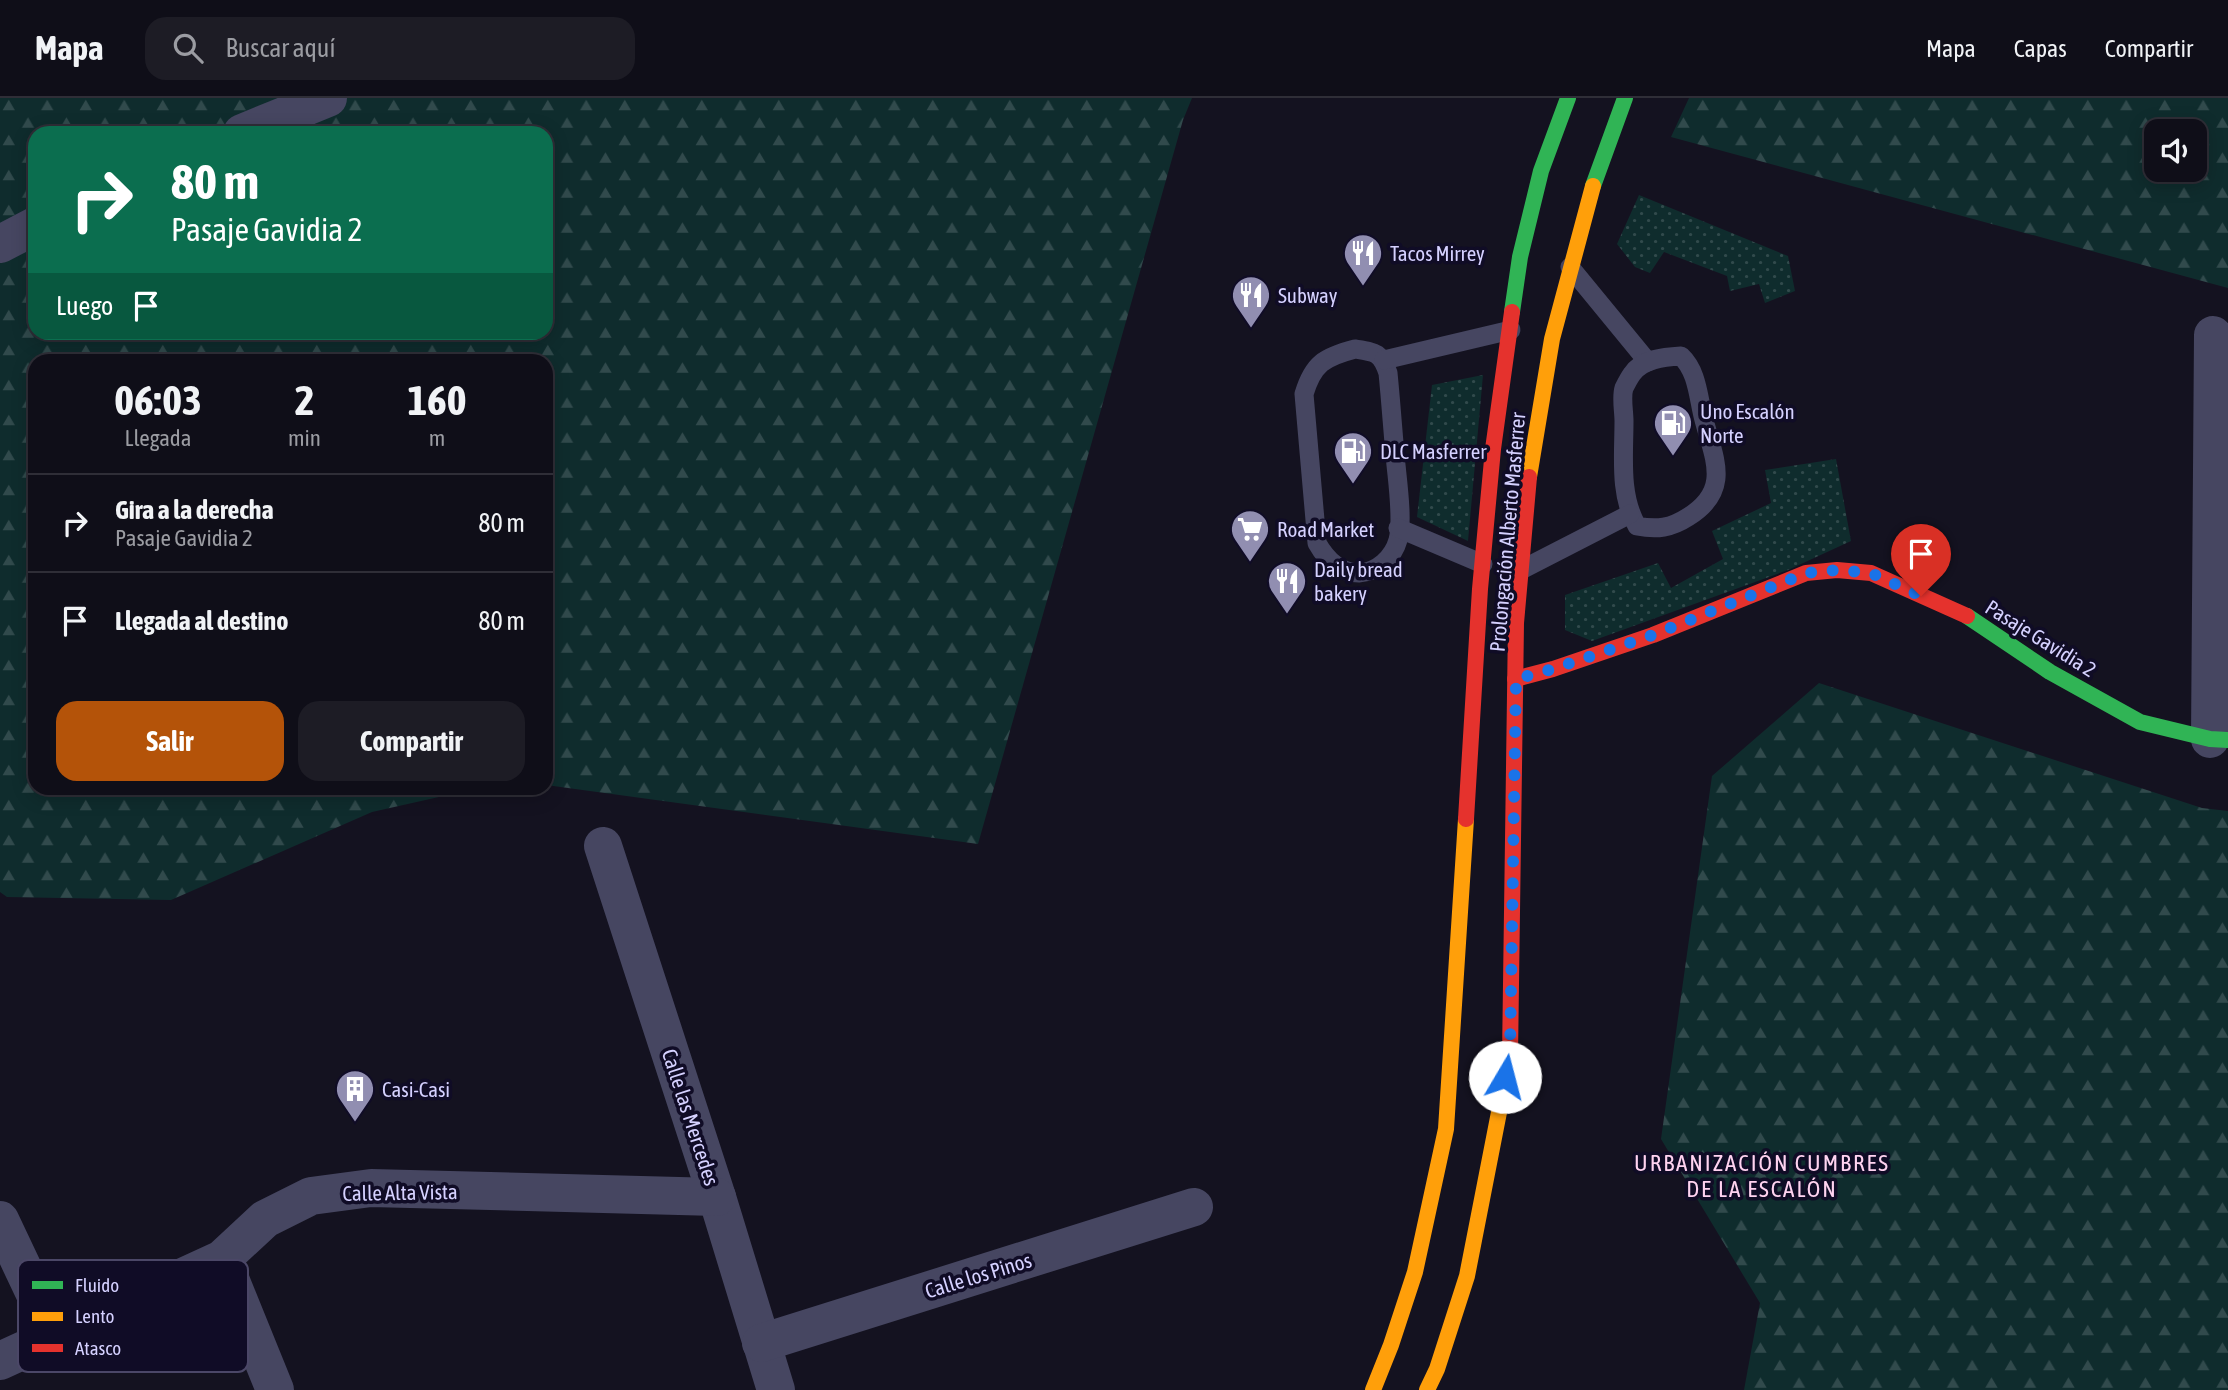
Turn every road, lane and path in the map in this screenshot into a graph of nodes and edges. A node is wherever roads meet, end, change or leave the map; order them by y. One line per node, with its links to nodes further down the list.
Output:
1 (328, 98): 4 (street)
2 (1568, 98): 8 (main road, Prolongación Alberto Masferrer)
3 (1625, 98): 7 (main road, Prolongación Alberto Masferrer)
4 (260, 126)
5 (28, 230): 6 (street)
6 (0, 244)
7 (1570, 267): 11 (lane); 15 (main road, Prolongación Alberto Masferrer)
8 (1511, 330): 10 (lane); 14 (main road, Prolongación Alberto Masferrer)
9 (2213, 335): 17 (street)
10 (1384, 360): 13 (lane); 13 (lane)
11 (1648, 362): 12 (lane); 12 (lane)
12 (1630, 514): 15 (lane)
13 (1398, 528): 14 (lane)
14 (1483, 564): 30 (main road, Prolongación Alberto Masferrer)
15 (1521, 570): 16 (main road, Prolongación Alberto Masferrer)
16 (1516, 679): 17 (main road, Pasaje Gavidia 2); 31 (main road, Prolongación Alberto Masferrer)
17 (2219, 739)
18 (603, 846): 19 (street, Calle las Mercedes)
19 (717, 1197): 22 (street, Calle Alta Vista); 25 (street, Calle las Mercedes)
20 (1194, 1207): 25 (street, Calle los Pinos)
21 (0, 1220): 23 (street)
22 (222, 1259)
23 (19, 1260)
24 (248, 1323): 28 (street)
25 (761, 1343): 29 (street, Calle las Mercedes)
26 (18, 1353): 27 (street, Calle Alta Vista)
27 (0, 1361)
28 (275, 1390)
29 (776, 1390)
30 (1373, 1390)
31 (1427, 1390)

